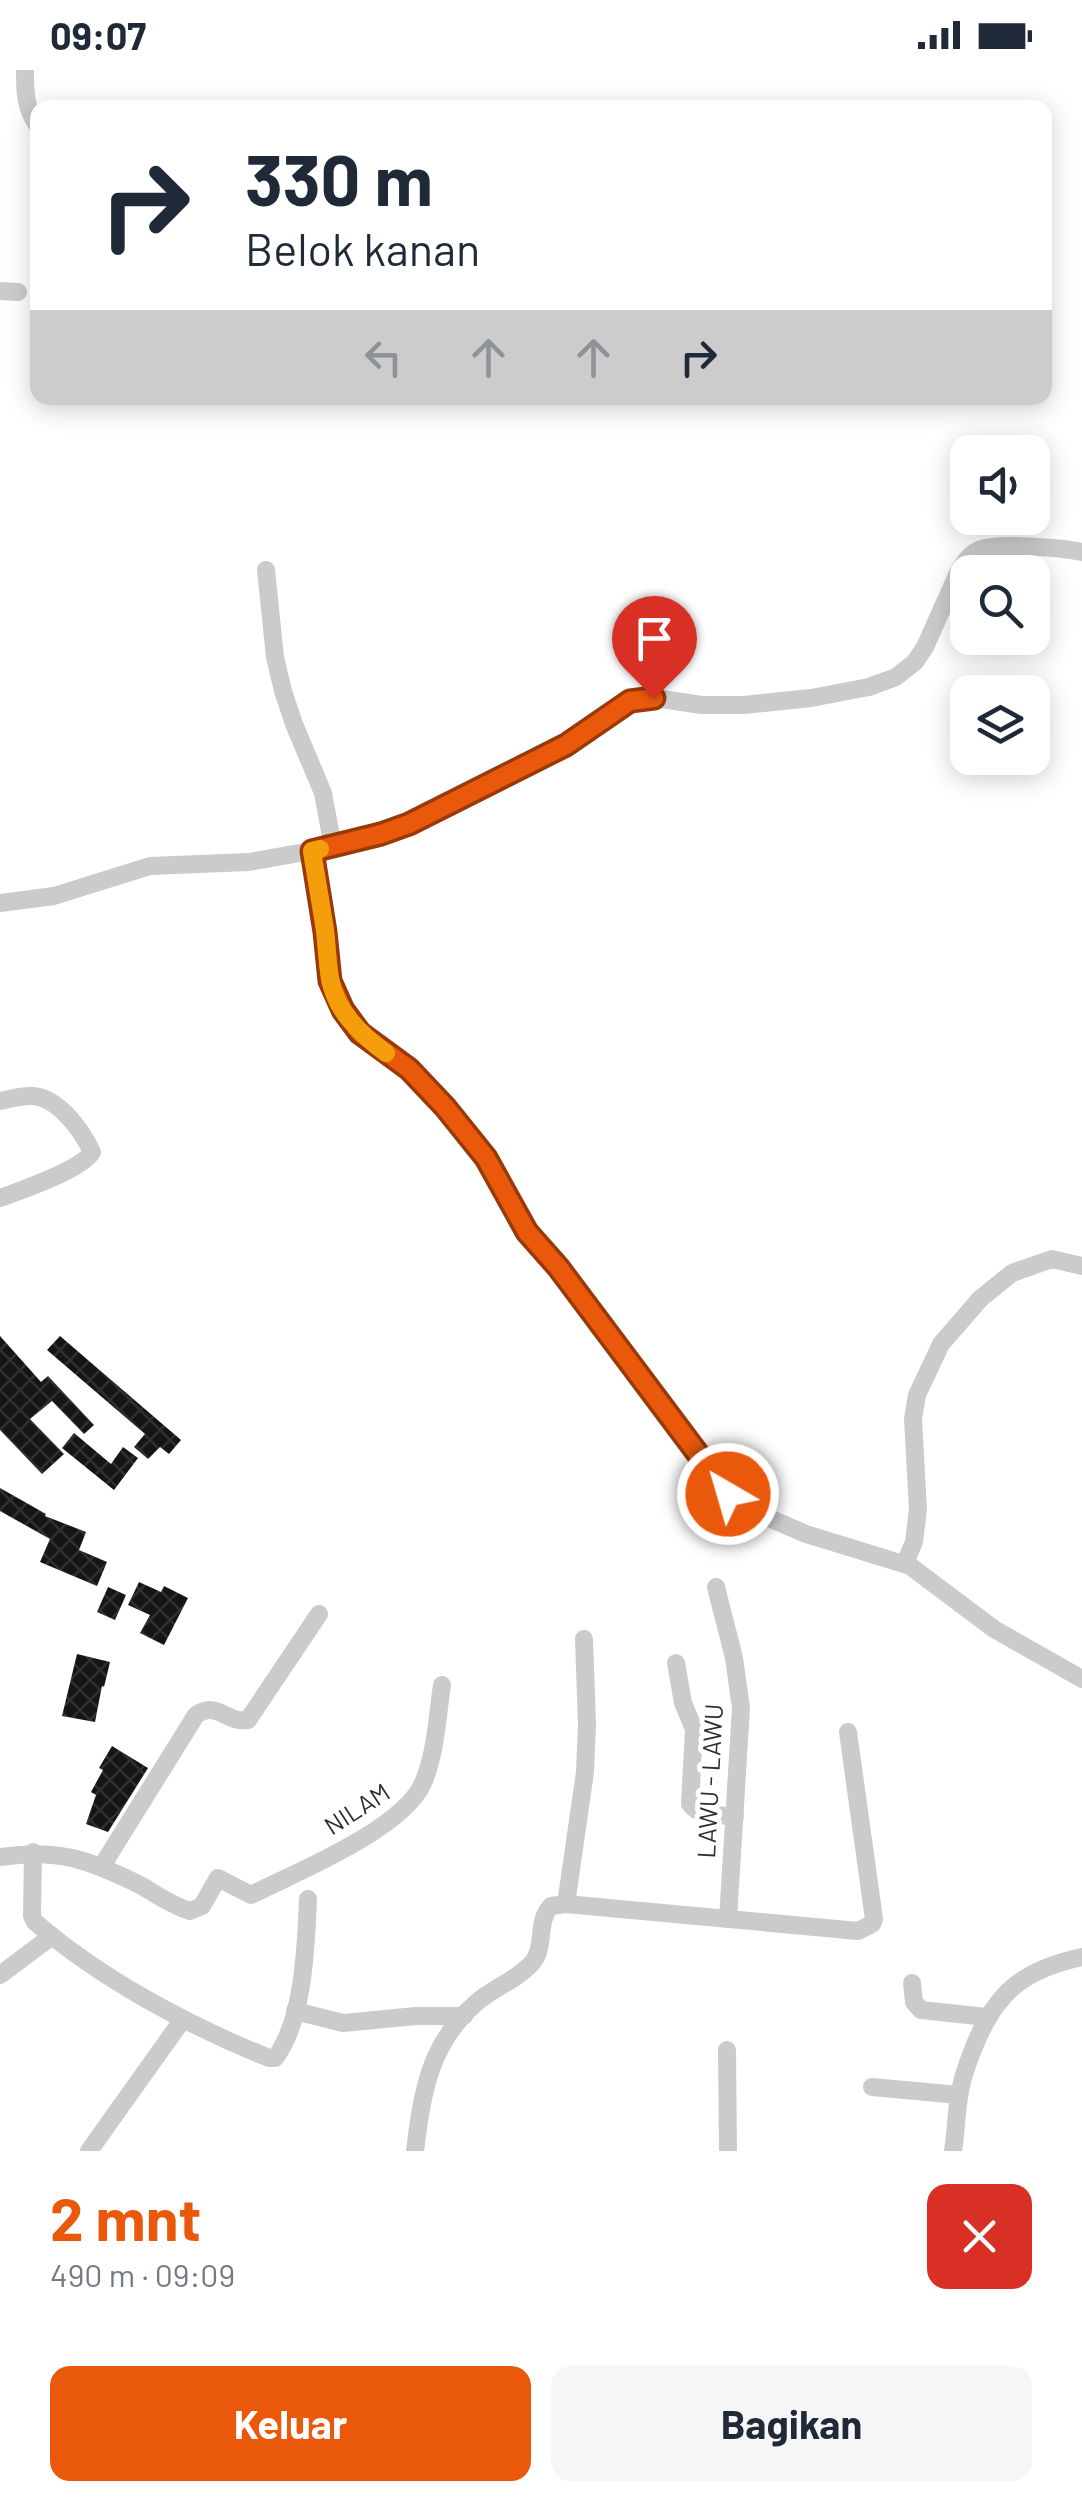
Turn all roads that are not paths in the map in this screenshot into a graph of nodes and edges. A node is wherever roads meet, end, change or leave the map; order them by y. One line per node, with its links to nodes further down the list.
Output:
1 (26, 70): 2 (street)
2 (30, 114)
3 (1082, 552): 5 (street)
4 (266, 570): 5 (street)
5 (334, 846): 6 (street)
6 (312, 851): 7 (street); 11 (street)
7 (0, 903)
8 (0, 1101): 9 (street)
9 (0, 1198)
10 (1082, 1266): 11 (street)
11 (904, 1563): 16 (street)
12 (716, 1588): 19 (street, LAWU - LAWU)
13 (318, 1614): 22 (street)
14 (584, 1639): 24 (street)
15 (676, 1663): 19 (street)
16 (1082, 1679)
17 (442, 1685): 22 (street, NILAM)
18 (848, 1732): 25 (street)
19 (735, 1816): 25 (street, LAWU - LAWU)
20 (33, 1852): 21 (street); 22 (street); 26 (street)
21 (0, 1856)
22 (102, 1866)
23 (308, 1898): 30 (street)
24 (566, 1904): 25 (street); 31 (street)
25 (728, 1919)
26 (52, 1936): 28 (street); 33 (street)
27 (1082, 1957): 32 (street)
28 (0, 1975)
29 (912, 1983): 32 (street)
30 (295, 2011): 31 (street); 33 (street)
31 (464, 2016): 38 (street)
32 (987, 2017): 36 (street)
33 (182, 2019): 37 (street)
34 (727, 2050): 39 (street)
35 (872, 2087): 36 (street)
36 (959, 2095): 40 (street)
37 (89, 2151)
38 (416, 2151)
39 (728, 2151)
40 (954, 2151)

